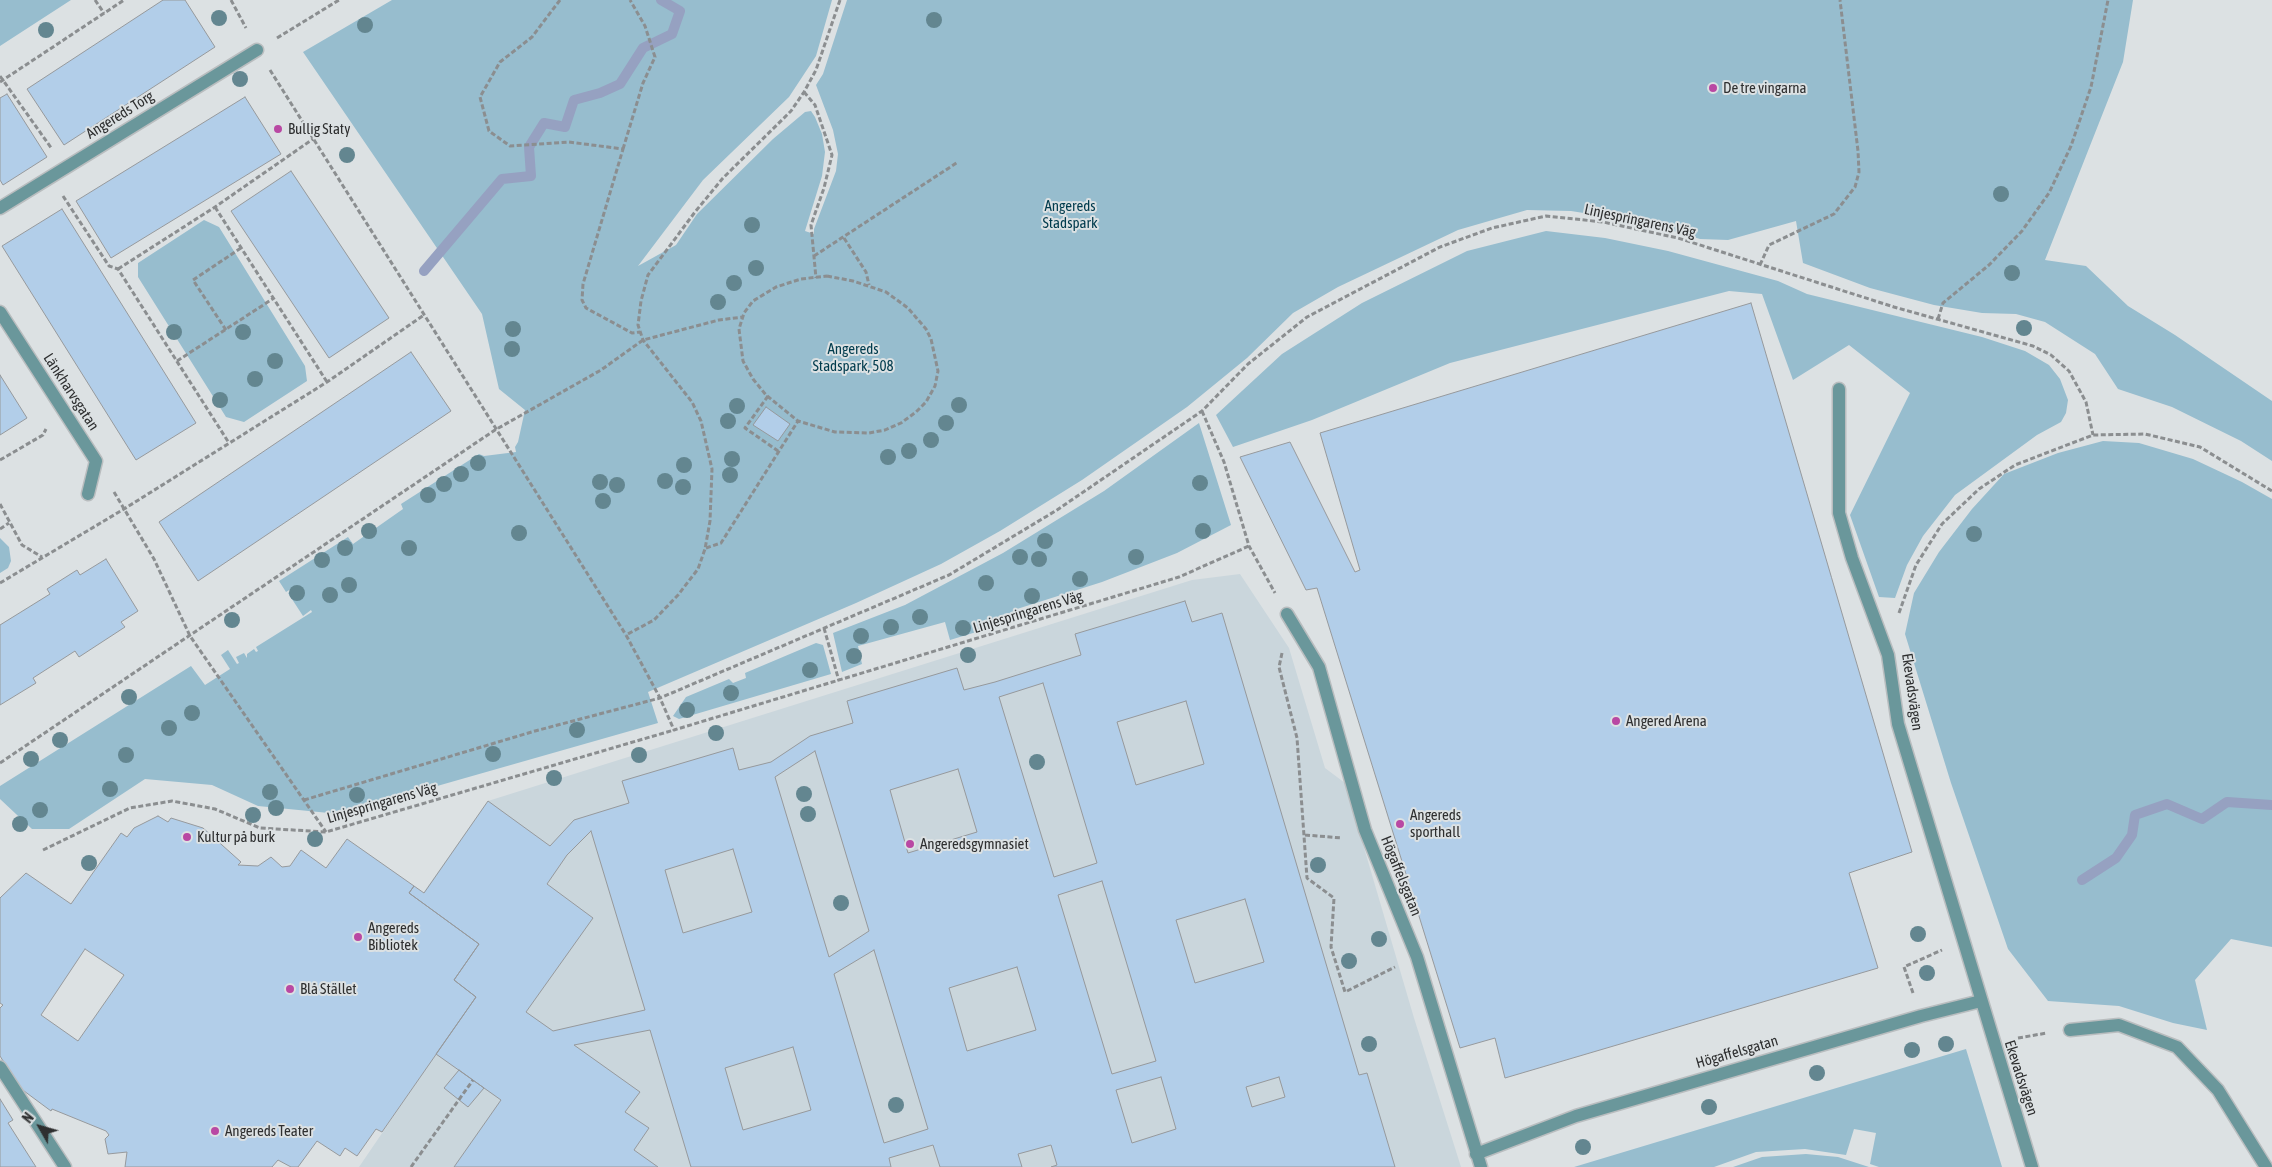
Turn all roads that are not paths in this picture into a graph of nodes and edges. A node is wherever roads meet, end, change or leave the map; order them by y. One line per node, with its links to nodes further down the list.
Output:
1 (257, 50): 2 (street, Angereds Torg)
2 (0, 208)
3 (0, 312): 5 (street, Länkharvsgatan)
4 (1840, 389): 7 (street, Ekevadsvägen)
5 (88, 494)
6 (1287, 614): 10 (street, Högaffelsgatan)
7 (1981, 1001): 10 (street, Högaffelsgatan); 13 (street, Ekevadsvägen)
8 (2070, 1030): 14 (street)
9 (0, 1067): 11 (street)
10 (1476, 1154): 12 (street, Högaffelsgatan)
11 (65, 1167)
12 (1481, 1167)
13 (2032, 1167)
14 (2266, 1167)

